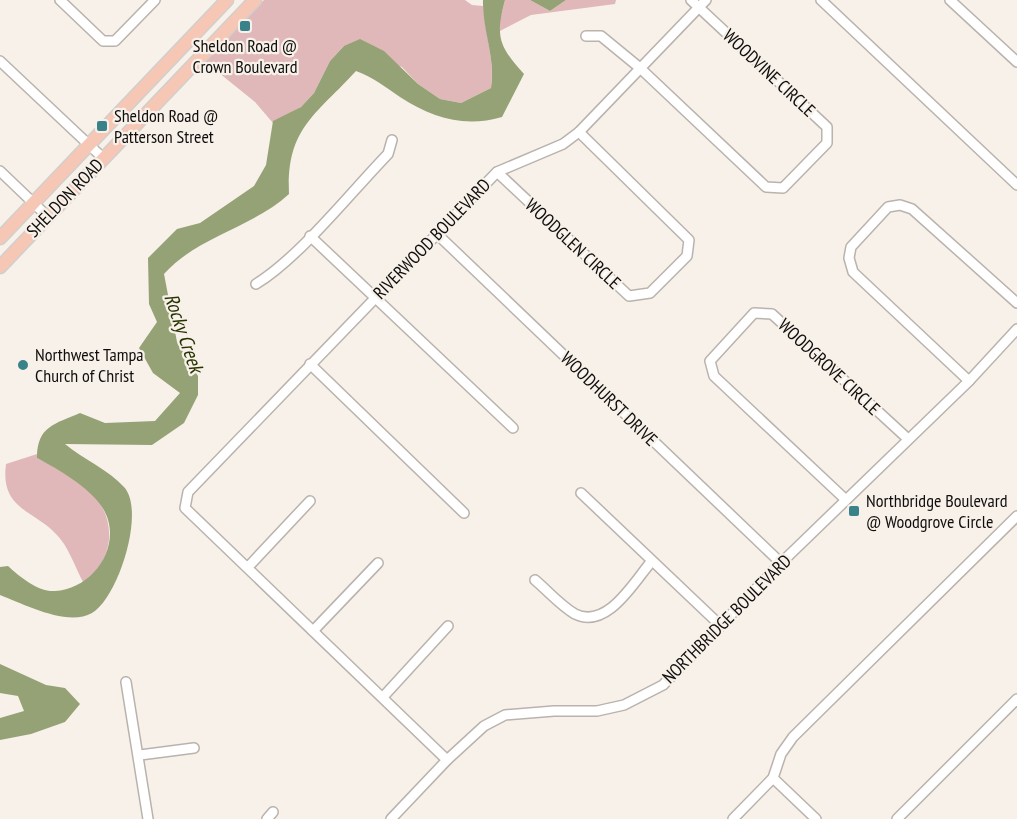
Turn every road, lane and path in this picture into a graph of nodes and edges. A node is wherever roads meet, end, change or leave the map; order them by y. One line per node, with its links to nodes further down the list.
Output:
1 (60, 0): 2 (street)
2 (155, 0)
3 (227, 0): 15 (main road, SHELDON ROAD)
4 (254, 0): 16 (main road, SHELDON ROAD)
5 (691, 0): 8 (street, WOODVINE CIRCLE)
6 (821, 0): 19 (street)
7 (950, 0): 11 (street)
8 (702, 4): 12 (street, RIVERWOOD BOULEVARD); 12 (street, WOODVINE CIRCLE)
9 (586, 36): 12 (street, WOODVINE CIRCLE)
10 (0, 60): 15 (street)
11 (1017, 62)
12 (640, 68): 13 (street, RIVERWOOD BOULEVARD)
13 (579, 132): 18 (street, RIVERWOOD BOULEVARD); 18 (street, WOODGLEN CIRCLE)
14 (393, 141): 23 (street)
15 (88, 144): 16 (street); 20 (main road, SHELDON ROAD)
16 (103, 158): 21 (main road, SHELDON ROAD)
17 (0, 171): 20 (street)
18 (496, 172): 22 (street, RIVERWOOD BOULEVARD)
19 (1017, 185)
20 (33, 202): 21 (street); 24 (main road, SHELDON ROAD)
21 (47, 216): 25 (main road, SHELDON ROAD)
22 (436, 234): 27 (street, RIVERWOOD BOULEVARD); 41 (street, WOODHURST DRIVE)
23 (310, 236): 26 (street); 27 (street)
24 (0, 238)
25 (0, 267)
26 (256, 284)
27 (375, 297): 30 (street, RIVERWOOD BOULEVARD); 32 (street)
28 (1017, 303): 31 (street)
29 (1017, 329): 31 (street, NORTHBRIDGE BOULEVARD)
30 (310, 364): 37 (street); 42 (street, RIVERWOOD BOULEVARD)
31 (969, 381): 33 (street, NORTHBRIDGE BOULEVARD)
32 (513, 428)
33 (908, 439): 35 (street, NORTHBRIDGE BOULEVARD); 35 (street, WOODGROVE CIRCLE)
34 (581, 493): 39 (street)
35 (846, 500): 41 (street, NORTHBRIDGE BOULEVARD)
36 (310, 501): 42 (street)
37 (464, 513)
38 (1017, 516): 53 (street)
39 (651, 562): 43 (street); 45 (street)
40 (378, 563): 46 (street)
41 (781, 563): 45 (street, NORTHBRIDGE BOULEVARD)
42 (248, 567): 46 (street)
43 (536, 580)
44 (448, 626): 48 (street)
45 (721, 627): 52 (street, NORTHBRIDGE BOULEVARD)
46 (313, 631): 48 (street)
47 (126, 682): 51 (street)
48 (383, 697): 52 (street)
49 (1017, 699): 58 (street)
50 (194, 748): 51 (street)
51 (140, 755): 54 (street)
52 (447, 760): 55 (street, NORTHBRIDGE BOULEVARD)
53 (773, 778): 56 (street); 57 (street)
54 (148, 819)
55 (391, 819)
56 (733, 819)
57 (816, 819)
58 (897, 819)

